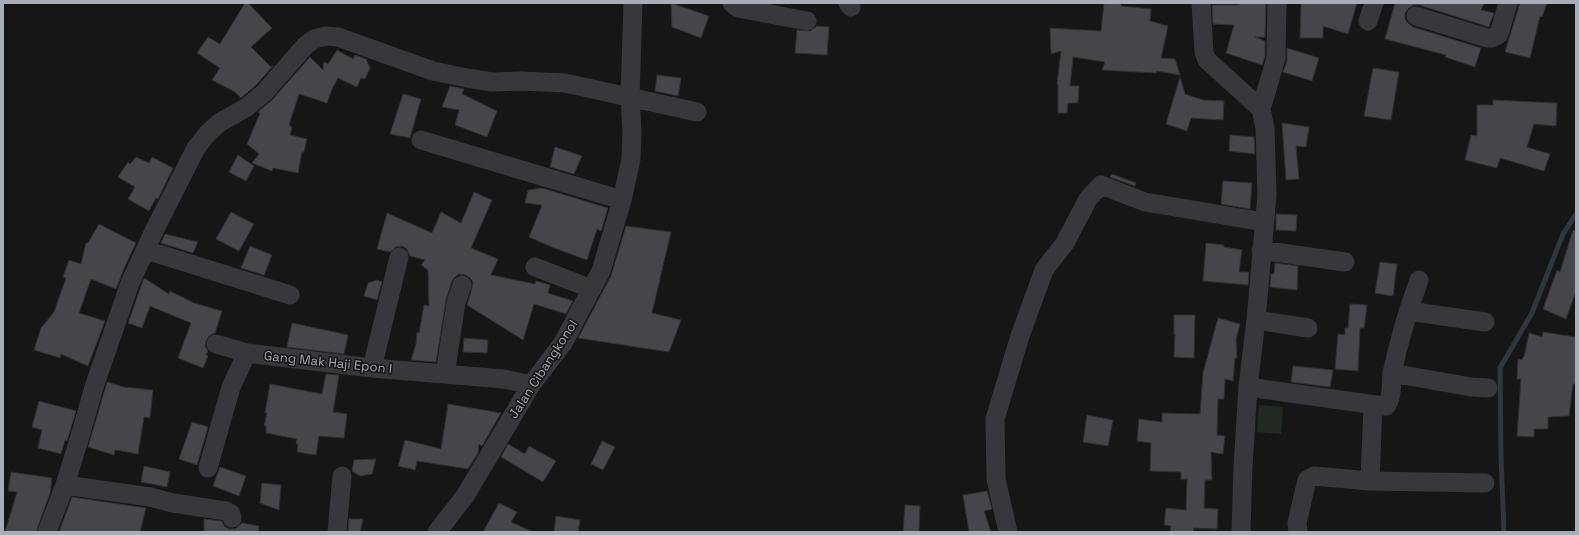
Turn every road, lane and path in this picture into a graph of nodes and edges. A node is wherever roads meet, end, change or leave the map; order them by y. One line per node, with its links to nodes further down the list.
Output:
1 (633, 3): 10 (street, Jalan Cibangkonol)
2 (732, 3): 8 (street)
3 (1201, 3): 11 (street)
4 (1277, 3): 11 (street)
5 (1374, 3): 9 (street)
6 (1508, 3): 7 (street)
7 (1416, 16)
8 (807, 21)
9 (1368, 21)
10 (630, 97): 12 (street); 14 (street, Jalan Cibangkonol); 16 (street)
11 (1261, 109): 15 (street)
12 (697, 112)
13 (421, 140): 14 (street)
14 (622, 200): 23 (street, Jalan Cibangkonol)
15 (1264, 222): 17 (street); 47 (street)
16 (146, 250): 24 (street); 42 (street)
17 (1261, 250): 19 (street); 26 (street)
18 (399, 257): 31 (street)
19 (1346, 262)
20 (535, 267): 23 (street)
21 (1419, 280): 25 (street)
22 (462, 285): 33 (street)
23 (592, 289): 34 (street, Jalan Cibangkonol)
24 (290, 295)
25 (1408, 311): 27 (street); 32 (street)
26 (1256, 320): 28 (street); 35 (street)
27 (1485, 322)
28 (1308, 328)
29 (216, 344): 30 (street)
30 (247, 353): 31 (street, Gang Mak Haji Epon I); 38 (street, Gang Mak Haji Epon I)
31 (372, 368): 33 (street, Gang Mak Haji Epon I)
32 (1392, 373): 36 (street); 37 (street)
33 (445, 374): 34 (street, Gang Mak Haji Epon I)
34 (531, 385): 46 (street, Jalan Cibangkonol)
35 (1248, 387): 37 (street); 48 (street)
36 (1488, 388)
37 (1374, 405): 40 (street)
38 (208, 468)
39 (342, 476): 45 (street)
40 (1370, 481): 41 (street); 49 (street)
41 (1485, 483)
42 (65, 485): 43 (street); 44 (street)
43 (232, 518)
44 (47, 532)
45 (337, 532)
46 (437, 532)
47 (1008, 532)
48 (1240, 532)
49 (1298, 532)

